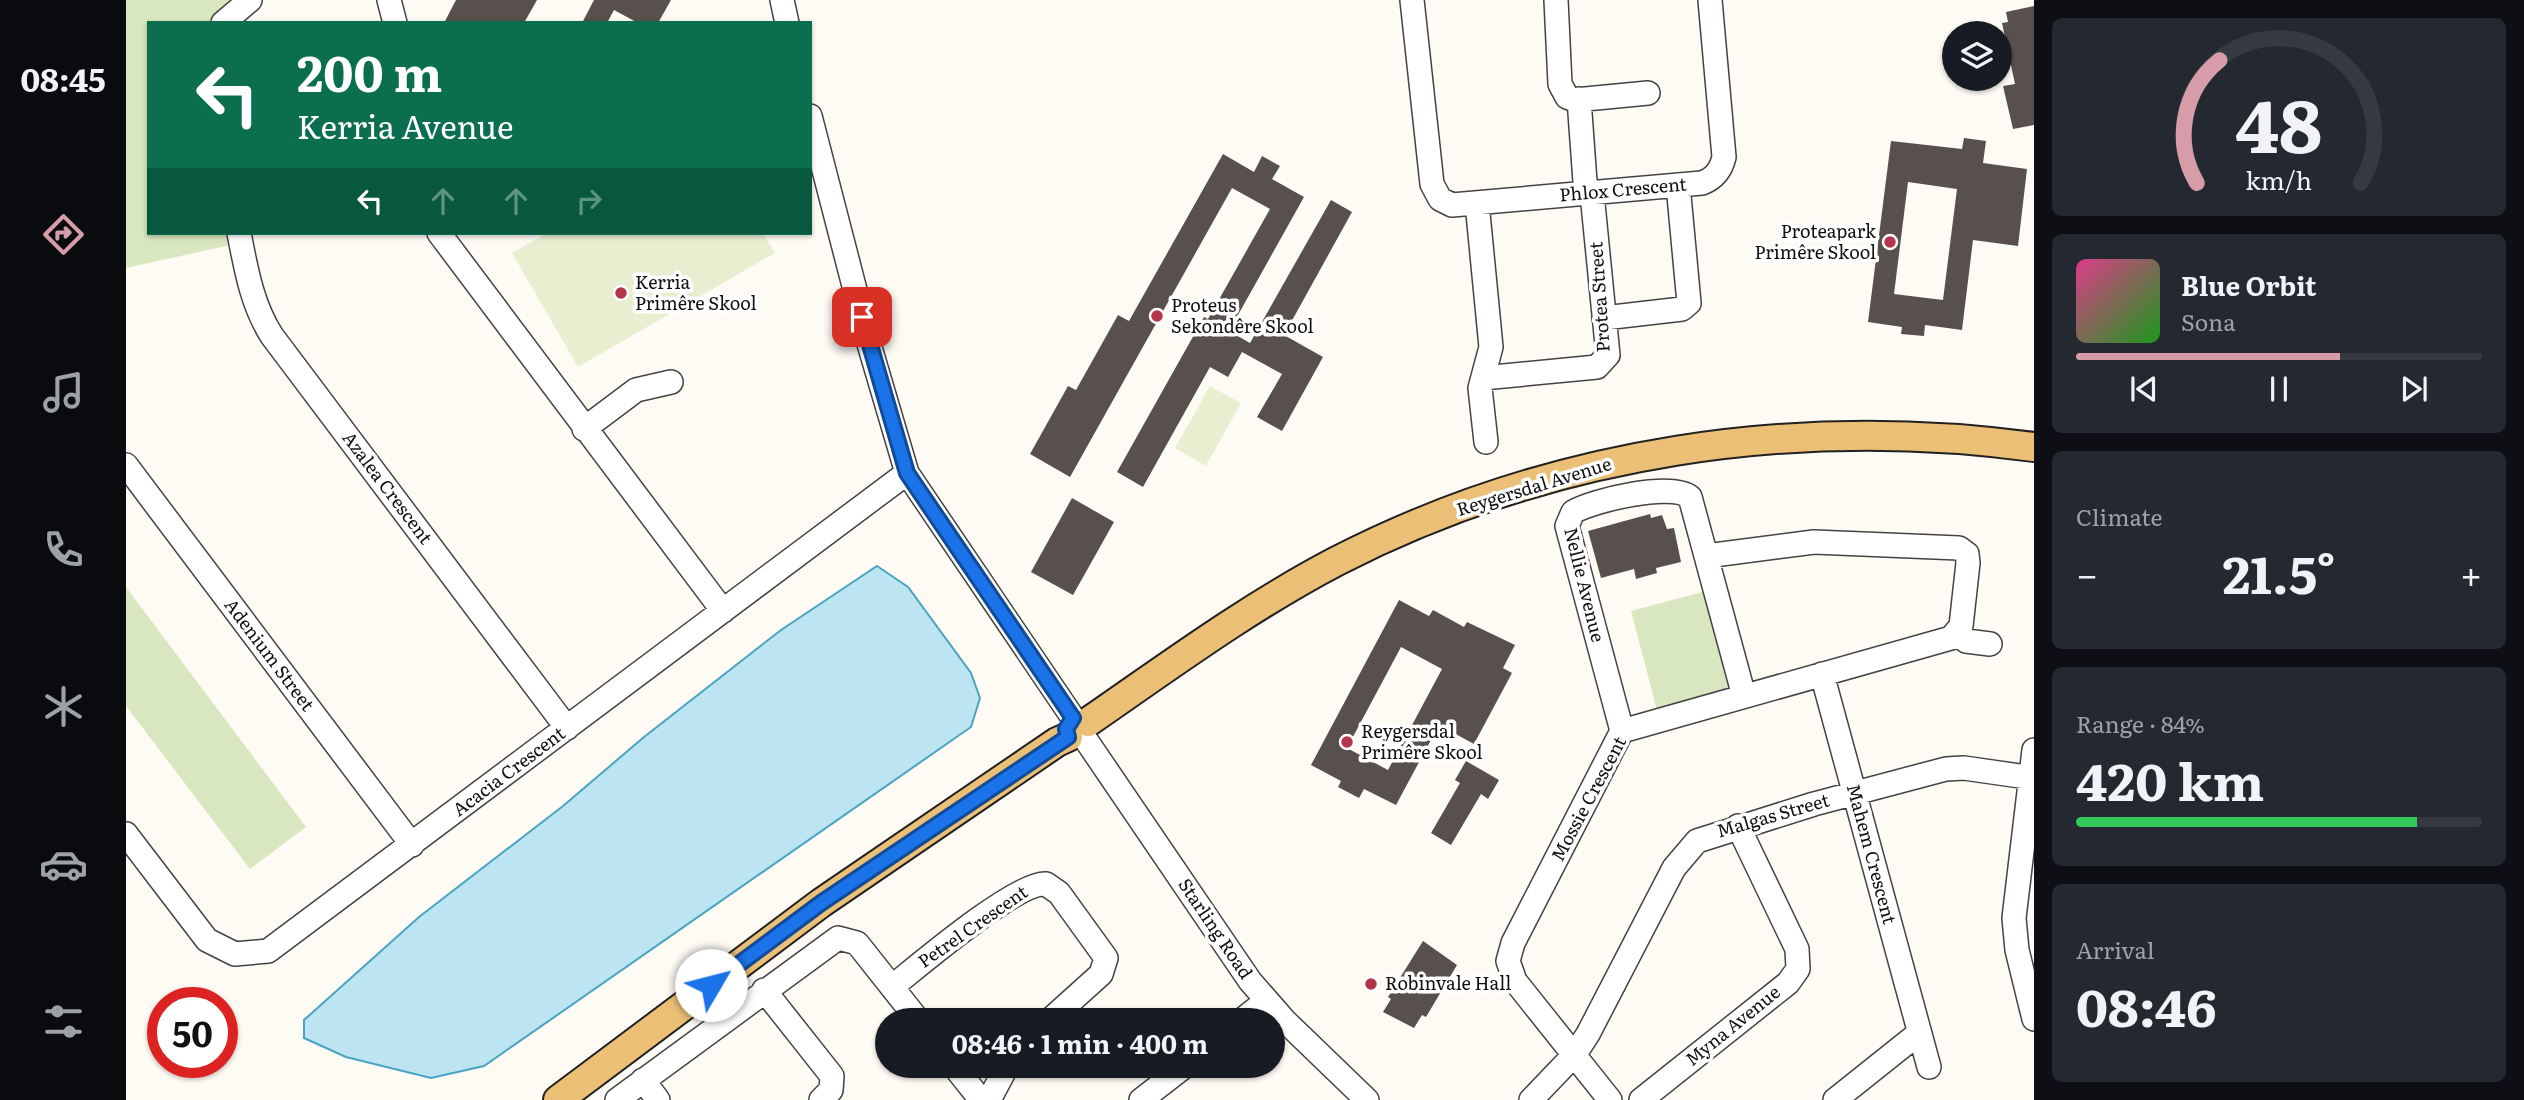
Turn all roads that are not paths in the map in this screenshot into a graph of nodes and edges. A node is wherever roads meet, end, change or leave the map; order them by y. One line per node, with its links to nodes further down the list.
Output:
1 (250, 0): 7 (street)
2 (389, 0): 8 (street)
3 (782, 0): 9 (street)
4 (1412, 0): 15 (street, Phlox Crescent)
5 (1556, 0): 11 (street)
6 (1710, 0): 13 (street, Phlox Crescent)
7 (225, 21)
8 (394, 21)
9 (787, 21)
10 (1648, 93): 11 (street)
11 (1579, 99): 14 (street, Protea Street)
12 (812, 124): 25 (street, Starling Road)
13 (1678, 185): 14 (street, Phlox Crescent); 18 (street)
14 (1589, 193): 15 (street, Phlox Crescent); 18 (street, Protea Street)
15 (1477, 203): 19 (street)
16 (239, 235): 32 (street, Azalea Crescent)
17 (440, 235): 21 (street)
18 (1604, 318): 19 (street, Protea Street)
19 (1483, 378): 22 (street)
20 (671, 382): 21 (street)
21 (584, 429): 27 (street)
22 (1486, 442)
23 (2034, 447): 33 (main road, Reygersdal Avenue)
24 (126, 465): 40 (street, Adenium Street)
25 (907, 473): 27 (street, Acacia Crescent); 33 (street, Starling Road)
26 (1706, 556): 28 (street); 31 (street, Nellie Avenue); 34 (street, Nellie Avenue)
27 (723, 611): 32 (street, Acacia Crescent)
28 (1957, 633): 29 (street); 30 (street, Mossie Crescent)
29 (1990, 644)
30 (1822, 674): 31 (street, Mossie Crescent); 37 (street, Mahem Crescent)
31 (1744, 696): 34 (street, Mossie Crescent)
32 (567, 728): 40 (street, Acacia Crescent)
33 (1079, 729): 43 (street, Starling Road); 55 (main road, Reygersdal Avenue)
34 (1622, 732): 49 (street, Mossie Crescent)
35 (2034, 750): 36 (street)
36 (2032, 778): 37 (street, Malgas Street); 47 (street)
37 (1855, 793): 38 (street, Malgas Street); 48 (street, Mahem Crescent)
38 (1738, 826): 49 (street, Malgas Street); 65 (street, Myna Avenue)
39 (126, 834): 40 (street, Acacia Crescent)
40 (412, 845)
41 (892, 987): 42 (street); 44 (street); 45 (street, Petrel Crescent)
42 (764, 990): 53 (street); 58 (street)
43 (1266, 1001): 46 (street); 62 (street, Starling Road)
44 (909, 1008)
45 (1063, 1008)
46 (1257, 1008)
47 (2034, 1020)
48 (1919, 1033): 50 (street, Mahem Crescent); 66 (street)
49 (1574, 1054): 63 (street, Malgas Street); 64 (street)
50 (1928, 1067)
51 (964, 1078): 59 (street)
52 (1001, 1078): 60 (street)
53 (643, 1080): 56 (street); 57 (street)
54 (1169, 1092): 61 (street)
55 (558, 1100)
56 (617, 1100)
57 (658, 1100)
58 (821, 1100)
59 (981, 1100)
60 (989, 1100)
61 (1142, 1100)
62 (1367, 1100)
63 (1531, 1100)
64 (1610, 1100)
65 (1641, 1100)
66 (1835, 1100)

